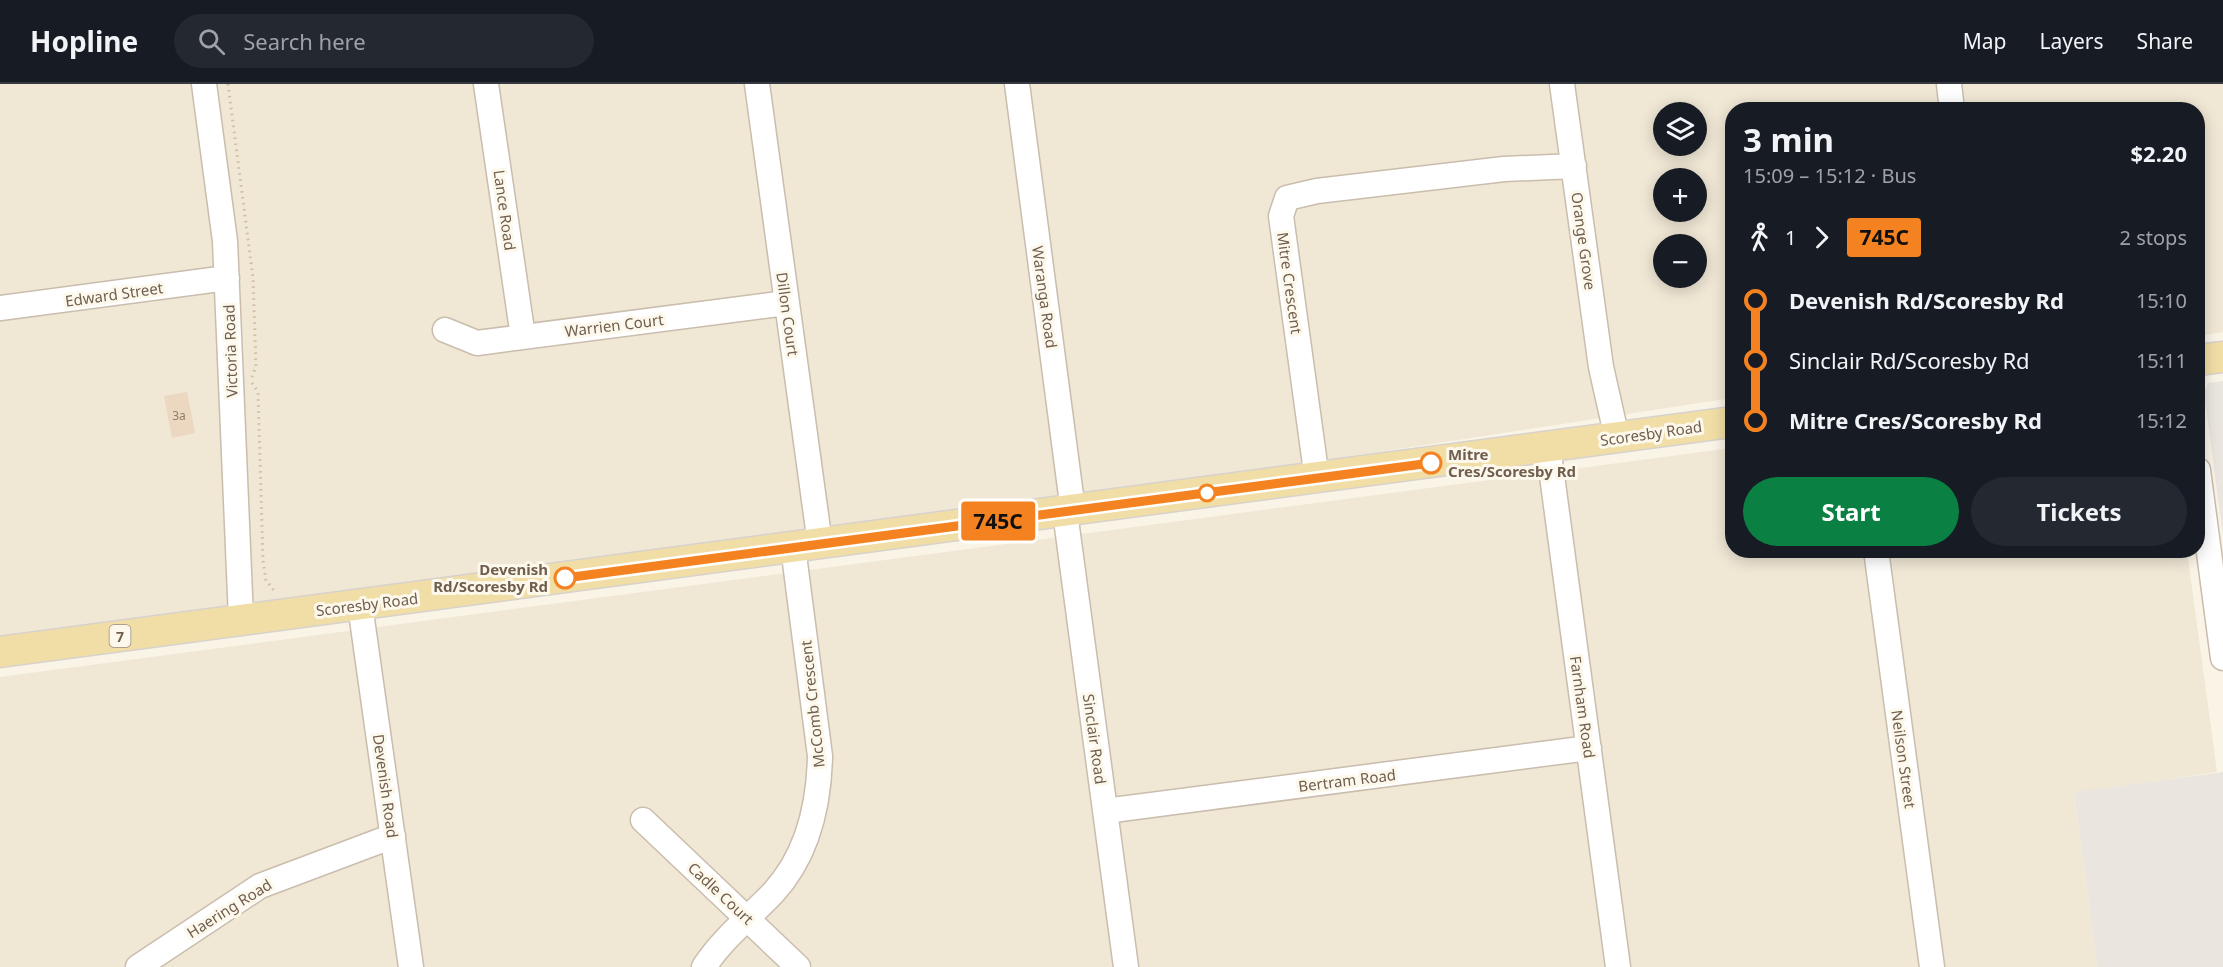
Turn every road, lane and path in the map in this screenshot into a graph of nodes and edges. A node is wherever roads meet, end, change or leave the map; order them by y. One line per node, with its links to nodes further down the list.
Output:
1 (204, 84): 12 (street, Victoria Road)
2 (228, 84): 27 (path)
3 (486, 84): 16 (street, Lance Road)
4 (757, 84): 13 (street, Dillon Court)
5 (1017, 84): 23 (street, Waranga Road)
6 (1562, 84): 10 (street, Orange Grove)
7 (1569, 84): 10 (street, Orange Grove)
8 (1949, 84): 9 (street)
9 (1951, 102)
10 (1568, 116): 11 (street, Orange Grove)
11 (1574, 160): 20 (street, Orange Grove); 22 (street, Mitre Crescent)
12 (227, 278): 14 (street, Edward Street); 29 (street, Victoria Road)
13 (786, 303): 16 (street, Warrien Court); 25 (street, Dillon Court)
14 (0, 308)
15 (445, 330): 16 (street, Warrien Court)
16 (522, 337)
17 (2223, 357): 18 (main road)
18 (2205, 359)
19 (1725, 423): 20 (main road, Scoresby Road / 7)
20 (1610, 438): 21 (main road, Scoresby Road / 7)
21 (1548, 446): 22 (main road, Scoresby Road / 7); 32 (street, Farnham Road)
22 (1317, 479): 23 (main road, Scoresby Road / 7)
23 (1069, 511): 25 (main road, Scoresby Road / 7); 33 (street, Sinclair Road)
24 (2205, 523): 31 (street)
25 (807, 546): 28 (main road, Scoresby Road / 7); 36 (street, McComb Crescent)
26 (1877, 558): 43 (street, Neilson Street)
27 (275, 592)
28 (360, 605): 29 (main road, Scoresby Road / 7); 35 (street, Devenish Road)
29 (241, 619): 30 (main road, Scoresby Road / 7)
30 (0, 652)
31 (2223, 658)
32 (1588, 748): 33 (street, Bertram Road); 42 (street, Farnham Road)
33 (1105, 811): 41 (street, Sinclair Road)
34 (643, 819): 36 (street, Cadle Court)
35 (393, 836): 37 (street, Haering Road); 38 (street, Devenish Road)
36 (747, 918): 39 (street, McComb Crescent); 40 (street, Cadle Court)
37 (138, 967)
38 (411, 967)
39 (704, 967)
40 (798, 967)
41 (1126, 967)
42 (1618, 967)
43 (1932, 967)

